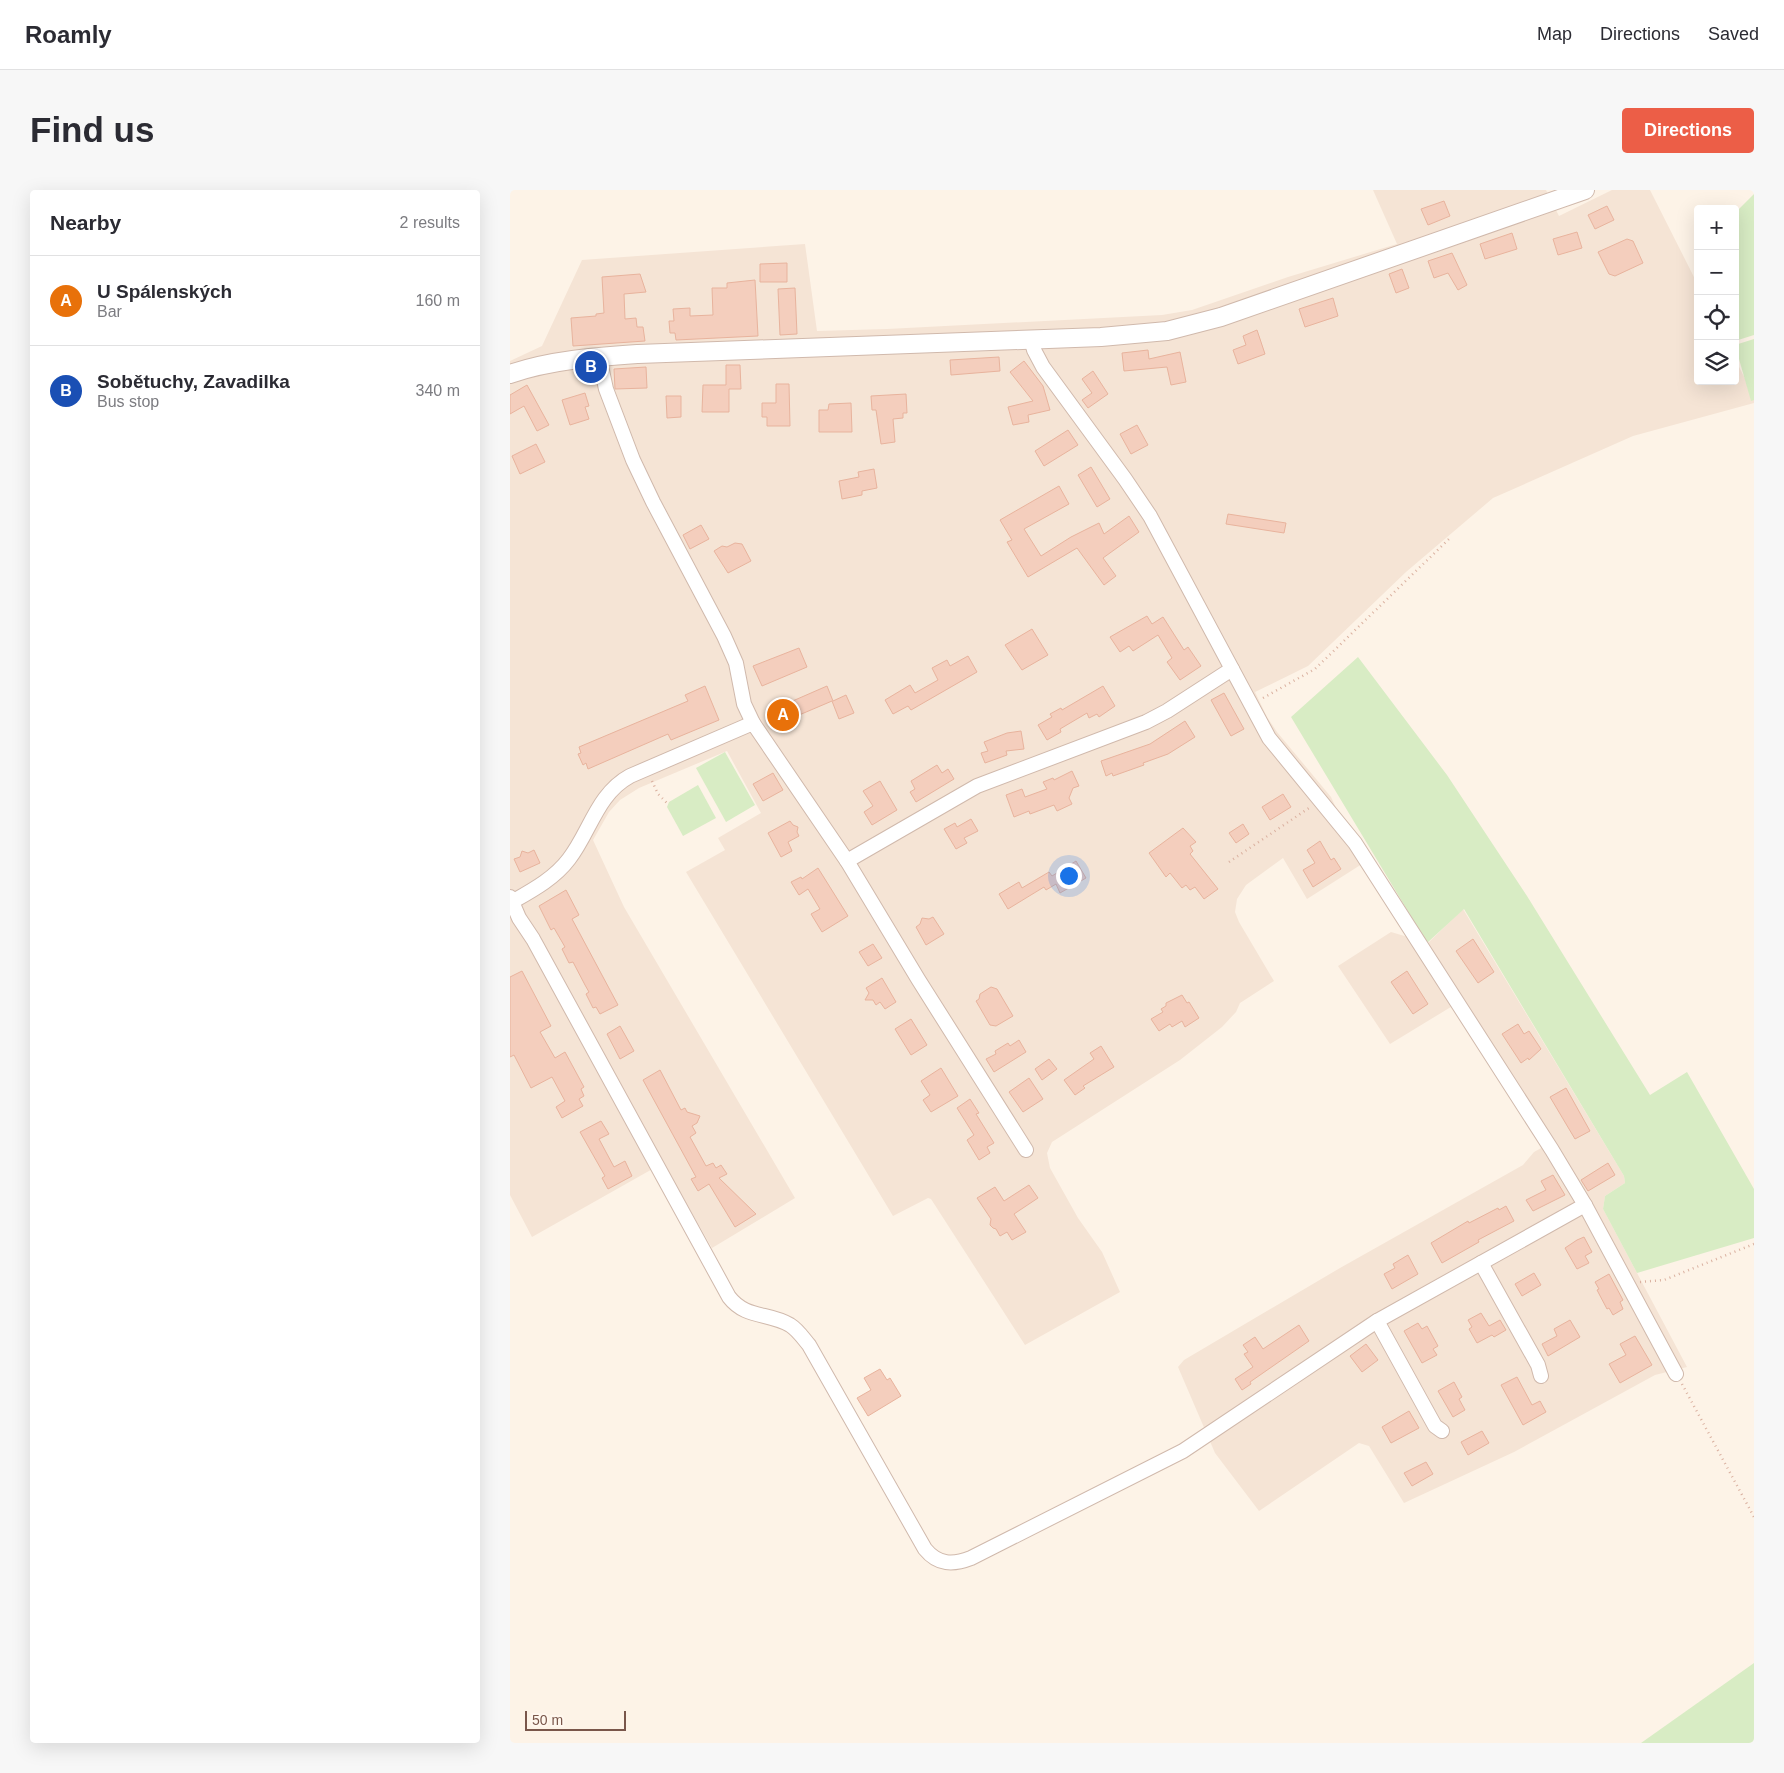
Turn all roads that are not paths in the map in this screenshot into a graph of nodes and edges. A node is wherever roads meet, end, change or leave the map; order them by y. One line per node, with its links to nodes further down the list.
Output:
1 (1585, 190): 2 (street)
2 (1032, 339): 3 (street); 5 (street)
3 (599, 357): 4 (street); 6 (street)
4 (510, 374)
5 (1232, 669): 7 (street); 10 (street)
6 (753, 723): 7 (street); 8 (street)
7 (847, 861): 9 (street)
8 (511, 901): 12 (street)
9 (1026, 1150)
10 (1585, 1205): 11 (street); 13 (street)
11 (1481, 1263): 12 (street); 14 (street)
12 (1377, 1321): 15 (street)
13 (1676, 1374)
14 (1541, 1376)
15 (1442, 1431)

